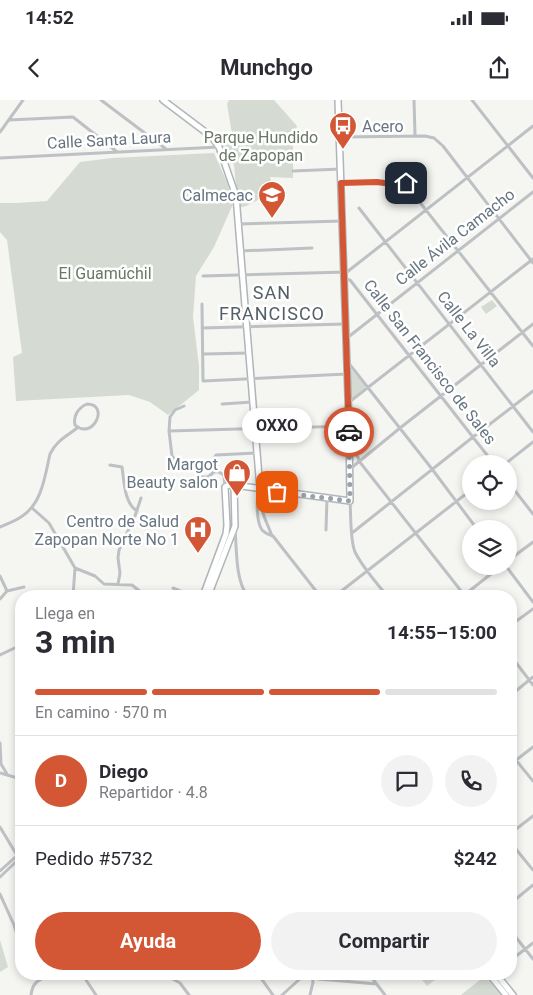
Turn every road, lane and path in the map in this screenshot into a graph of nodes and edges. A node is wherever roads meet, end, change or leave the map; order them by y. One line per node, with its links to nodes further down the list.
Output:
1 (23, 100): 7 (street)
2 (100, 100): 14 (street)
3 (163, 100): 12 (main road)
4 (338, 100): 11 (main road)
5 (414, 100): 10 (street)
6 (472, 100): 13 (street)
7 (9, 120): 9 (street); 15 (street)
8 (533, 126): 13 (street)
9 (0, 132)
10 (415, 136): 11 (street); 20 (street)
11 (340, 137): 18 (main road)
12 (219, 146): 14 (street, Calle Santa Laura); 29 (main road)
13 (508, 146): 20 (street); 21 (street)
14 (167, 150): 15 (street, Calle Santa Laura)
15 (117, 152): 16 (street, Calle Santa Laura)
16 (0, 158)
17 (393, 166): 23 (street)
18 (341, 169): 19 (street); 22 (main road)
19 (294, 171)
20 (468, 178): 26 (street); 27 (street)
21 (533, 178)
22 (341, 183): 23 (street); 28 (main road)
23 (407, 186): 26 (street)
24 (533, 192): 27 (street, Calle Ávila Camacho)
25 (359, 208): 30 (street, Calle La Villa)
26 (426, 210): 30 (street); 33 (street)
27 (499, 219): 33 (street, Calle Ávila Camacho); 34 (street)
28 (342, 221): 29 (street); 35 (main road)
29 (238, 224): 32 (main road)
30 (386, 242): 35 (street); 39 (street, Calle La Villa)
31 (312, 248): 32 (street)
32 (240, 251): 37 (main road)
33 (458, 251): 39 (street, Calle Ávila Camacho); 40 (street)
34 (532, 260): 40 (street)
35 (344, 272): 37 (street); 38 (main road)
36 (203, 276): 37 (street)
37 (242, 276): 46 (main road)
38 (344, 279): 42 (street, Calle San Francisco de Sales); 43 (main road)
39 (418, 283): 42 (street, Calle Ávila Camacho); 44 (street, Calle La Villa)
40 (491, 292): 44 (street); 48 (street)
41 (202, 304): 47 (street)
42 (377, 315): 49 (street, Calle Ávila Camacho); 53 (street, Calle San Francisco de Sales)
43 (345, 324): 46 (street); 49 (main road)
44 (450, 324): 53 (street); 55 (street, Calle La Villa)
45 (533, 324): 48 (street)
46 (247, 326): 47 (street); 51 (main road)
47 (202, 328): 52 (street)
48 (522, 332): 50 (street); 55 (street)
49 (346, 339): 54 (main road)
50 (533, 346)
51 (249, 353): 52 (street); 57 (main road)
52 (204, 354): 57 (street)
53 (409, 356): 58 (street); 60 (street, Calle San Francisco de Sales)
54 (347, 360): 56 (main road); 58 (street)
55 (481, 364): 60 (street); 65 (street, Calle La Villa)
56 (347, 374): 57 (street); 62 (main road)
57 (251, 379): 61 (main road)
58 (368, 388): 62 (street); 68 (street)
59 (533, 391): 65 (street)
60 (441, 396): 68 (street); 72 (street, Calle San Francisco de Sales)
61 (253, 402): 63 (street); 69 (main road)
62 (348, 403): 66 (main road)
63 (222, 404)
64 (184, 406): 70 (street)
65 (513, 406): 71 (street, Calle La Villa); 72 (street)
66 (349, 426): 69 (street); 74 (main road)
67 (77, 428): 67 (street); 94 (street)
68 (400, 428): 78 (street); 81 (street)
69 (256, 429): 70 (street); 75 (main road)
70 (169, 431): 82 (street)
71 (533, 432)
72 (473, 437): 76 (street, Calle San Francisco de Sales); 81 (street)
73 (533, 442): 77 (street)
74 (349, 448): 78 (street); 80 (main road)
75 (258, 453): 82 (street); 86 (main road)
76 (487, 455)
77 (516, 455)
78 (360, 461): 80 (street); 92 (street)
79 (110, 465): 95 (street)
80 (350, 469): 91 (main road)
81 (432, 470): 92 (street); 93 (street)
82 (214, 472): 83 (street)
83 (224, 476): 84 (street); 85 (street)
84 (234, 486): 85 (main road); 86 (main road); 98 (main road)
85 (225, 487): 117 (main road)
86 (260, 489): 90 (main road); 103 (street); 103 (street)
87 (517, 493): 96 (street)
88 (462, 497): 93 (street)
89 (141, 498): 95 (street)
90 (327, 498): 91 (main road); 100 (street)
91 (350, 501): 101 (street)
92 (391, 501): 101 (street); 102 (street)
93 (456, 502): 97 (street); 102 (street)
94 (32, 508): 99 (street); 106 (street)
95 (136, 511): 111 (street)
96 (533, 514)
97 (470, 520)
98 (235, 526): 118 (main road); 119 (street)
99 (0, 527)
100 (326, 530)
101 (352, 533): 107 (street)
102 (416, 533): 107 (street); 123 (street)
103 (272, 536): 120 (street)
104 (533, 542): 105 (street)
105 (517, 554)
106 (75, 568): 111 (street); 114 (street)
107 (367, 571): 121 (street); 122 (street)
108 (490, 575): 124 (street)
109 (513, 575): 127 (street)
110 (0, 576): 125 (street)
111 (118, 584): 115 (street)
112 (24, 587): 125 (street)
113 (172, 588): 116 (street)
114 (73, 590)
115 (139, 590)
116 (177, 590)
117 (205, 590)
118 (210, 590)
119 (243, 590)
120 (315, 590)
121 (343, 590)
122 (382, 590)
123 (459, 590)
124 (471, 590)
125 (7, 591): 126 (street)
126 (0, 599)
127 (533, 602)
128 (533, 609): 129 (street)
129 (517, 621)
130 (15, 648): 131 (street)
131 (0, 655)
132 (517, 663): 133 (street)
133 (531, 679): 134 (street); 135 (street)
134 (533, 685)
135 (517, 690)
136 (0, 743): 140 (street)
137 (533, 747): 138 (street)
138 (517, 759)
139 (517, 761): 144 (street)
140 (1, 764): 142 (street)
141 (0, 773): 142 (street)
142 (7, 774): 143 (street)
143 (15, 777)
144 (533, 782)
145 (533, 816): 147 (street)
146 (0, 827): 148 (street)
147 (517, 828)
148 (15, 850)
149 (517, 850): 152 (street)
150 (15, 861): 153 (street)
151 (15, 863): 154 (street)
152 (533, 870)
153 (0, 871)
154 (0, 877)
155 (533, 885): 157 (street)
156 (0, 894): 158 (street)
157 (517, 898)
158 (15, 928)
159 (517, 939): 161 (street)
160 (533, 943): 161 (street)
161 (525, 949): 162 (street); 163 (street)
162 (517, 955)
163 (533, 959)
164 (39, 980): 175 (street)
165 (86, 980): 176 (street)
166 (175, 980): 177 (street)
167 (262, 980): 178 (street)
168 (299, 980): 179 (street)
169 (313, 980): 180 (street)
170 (330, 980): 174 (street)
171 (373, 980): 174 (street)
172 (497, 980): 182 (main road)
173 (498, 980): 183 (main road)
174 (376, 984): 181 (street)
175 (31, 995)
176 (96, 995)
177 (188, 995)
178 (273, 995)
179 (282, 995)
180 (310, 995)
181 (385, 995)
182 (506, 995)
183 (512, 995)

